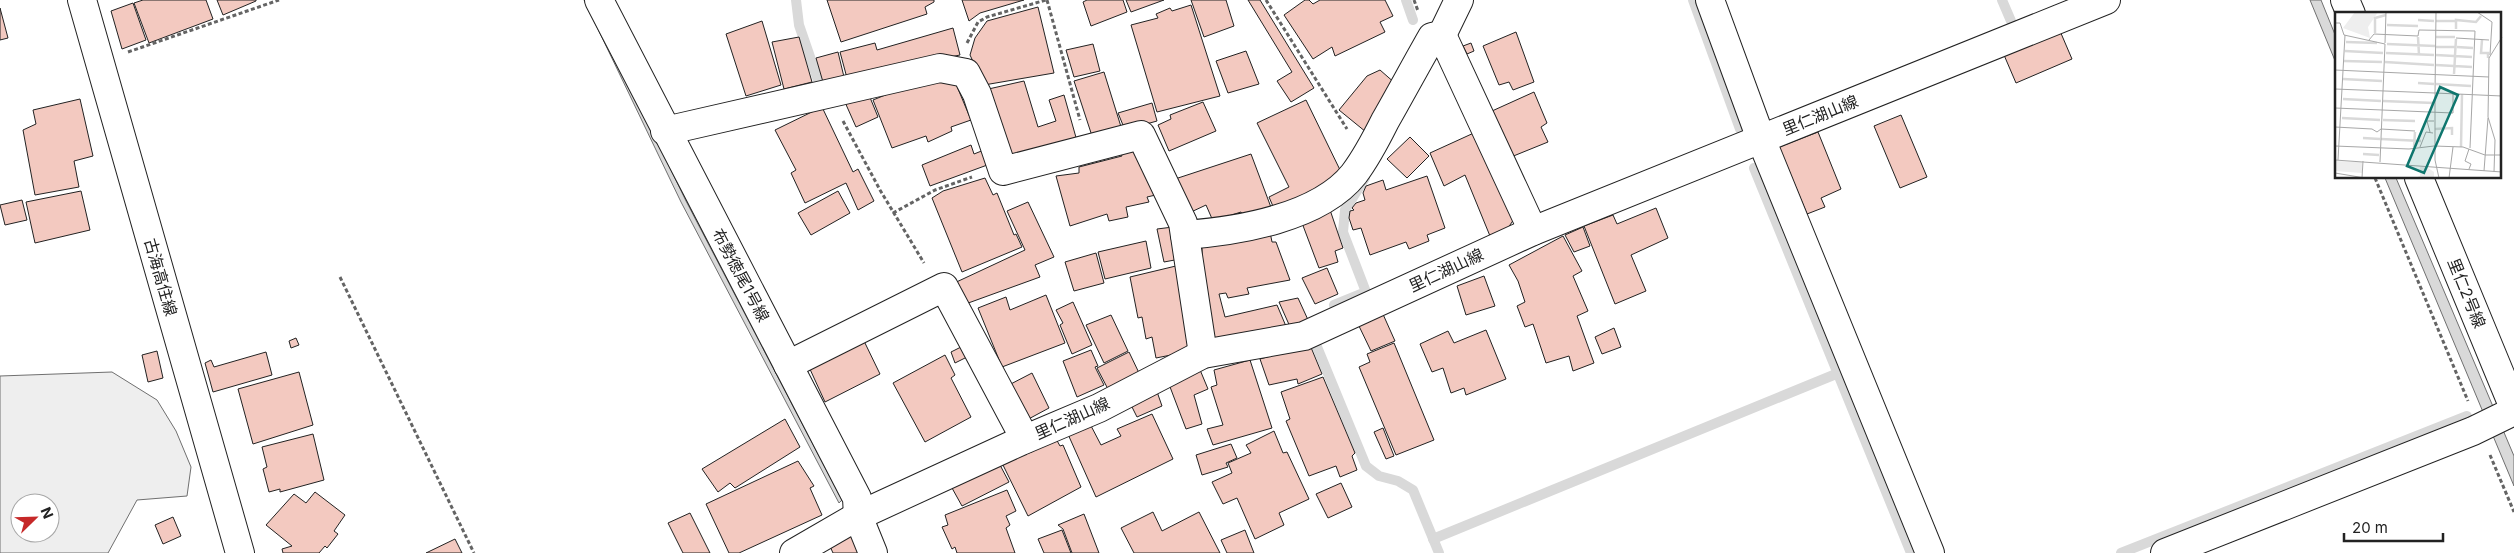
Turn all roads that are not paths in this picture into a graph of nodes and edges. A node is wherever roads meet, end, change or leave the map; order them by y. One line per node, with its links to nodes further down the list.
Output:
1 (82, 0): 19 (street, 古海高住線)
2 (598, 0): 9 (street, 布勢徳尾1号線)
3 (1459, 0): 8 (street)
4 (1710, 0): 10 (street)
5 (2106, 0): 10 (street, 里仁湖山線)
6 (2345, 0): 7 (street)
7 (2350, 12)
8 (1442, 35): 12 (street); 13 (street)
9 (665, 131): 13 (street); 15 (street, 布勢徳尾1号線)
10 (1761, 139): 12 (street, 里仁湖山線); 22 (street)
11 (2419, 179): 16 (street, 里仁2号線)
12 (1533, 231): 14 (street, 里仁湖山線)
13 (1185, 235): 14 (street)
14 (1203, 354): 17 (street, 里仁湖山線)
15 (788, 365): 17 (street); 18 (street, 布勢徳尾1号線)
16 (2514, 410): 23 (street)
17 (1025, 439): 18 (street, 里仁湖山線)
18 (858, 516): 20 (street, 里仁湖山線); 21 (street, 布勢徳尾1号線)
19 (240, 553)
20 (794, 553)
21 (873, 553)
22 (1930, 553)
23 (2165, 553)

